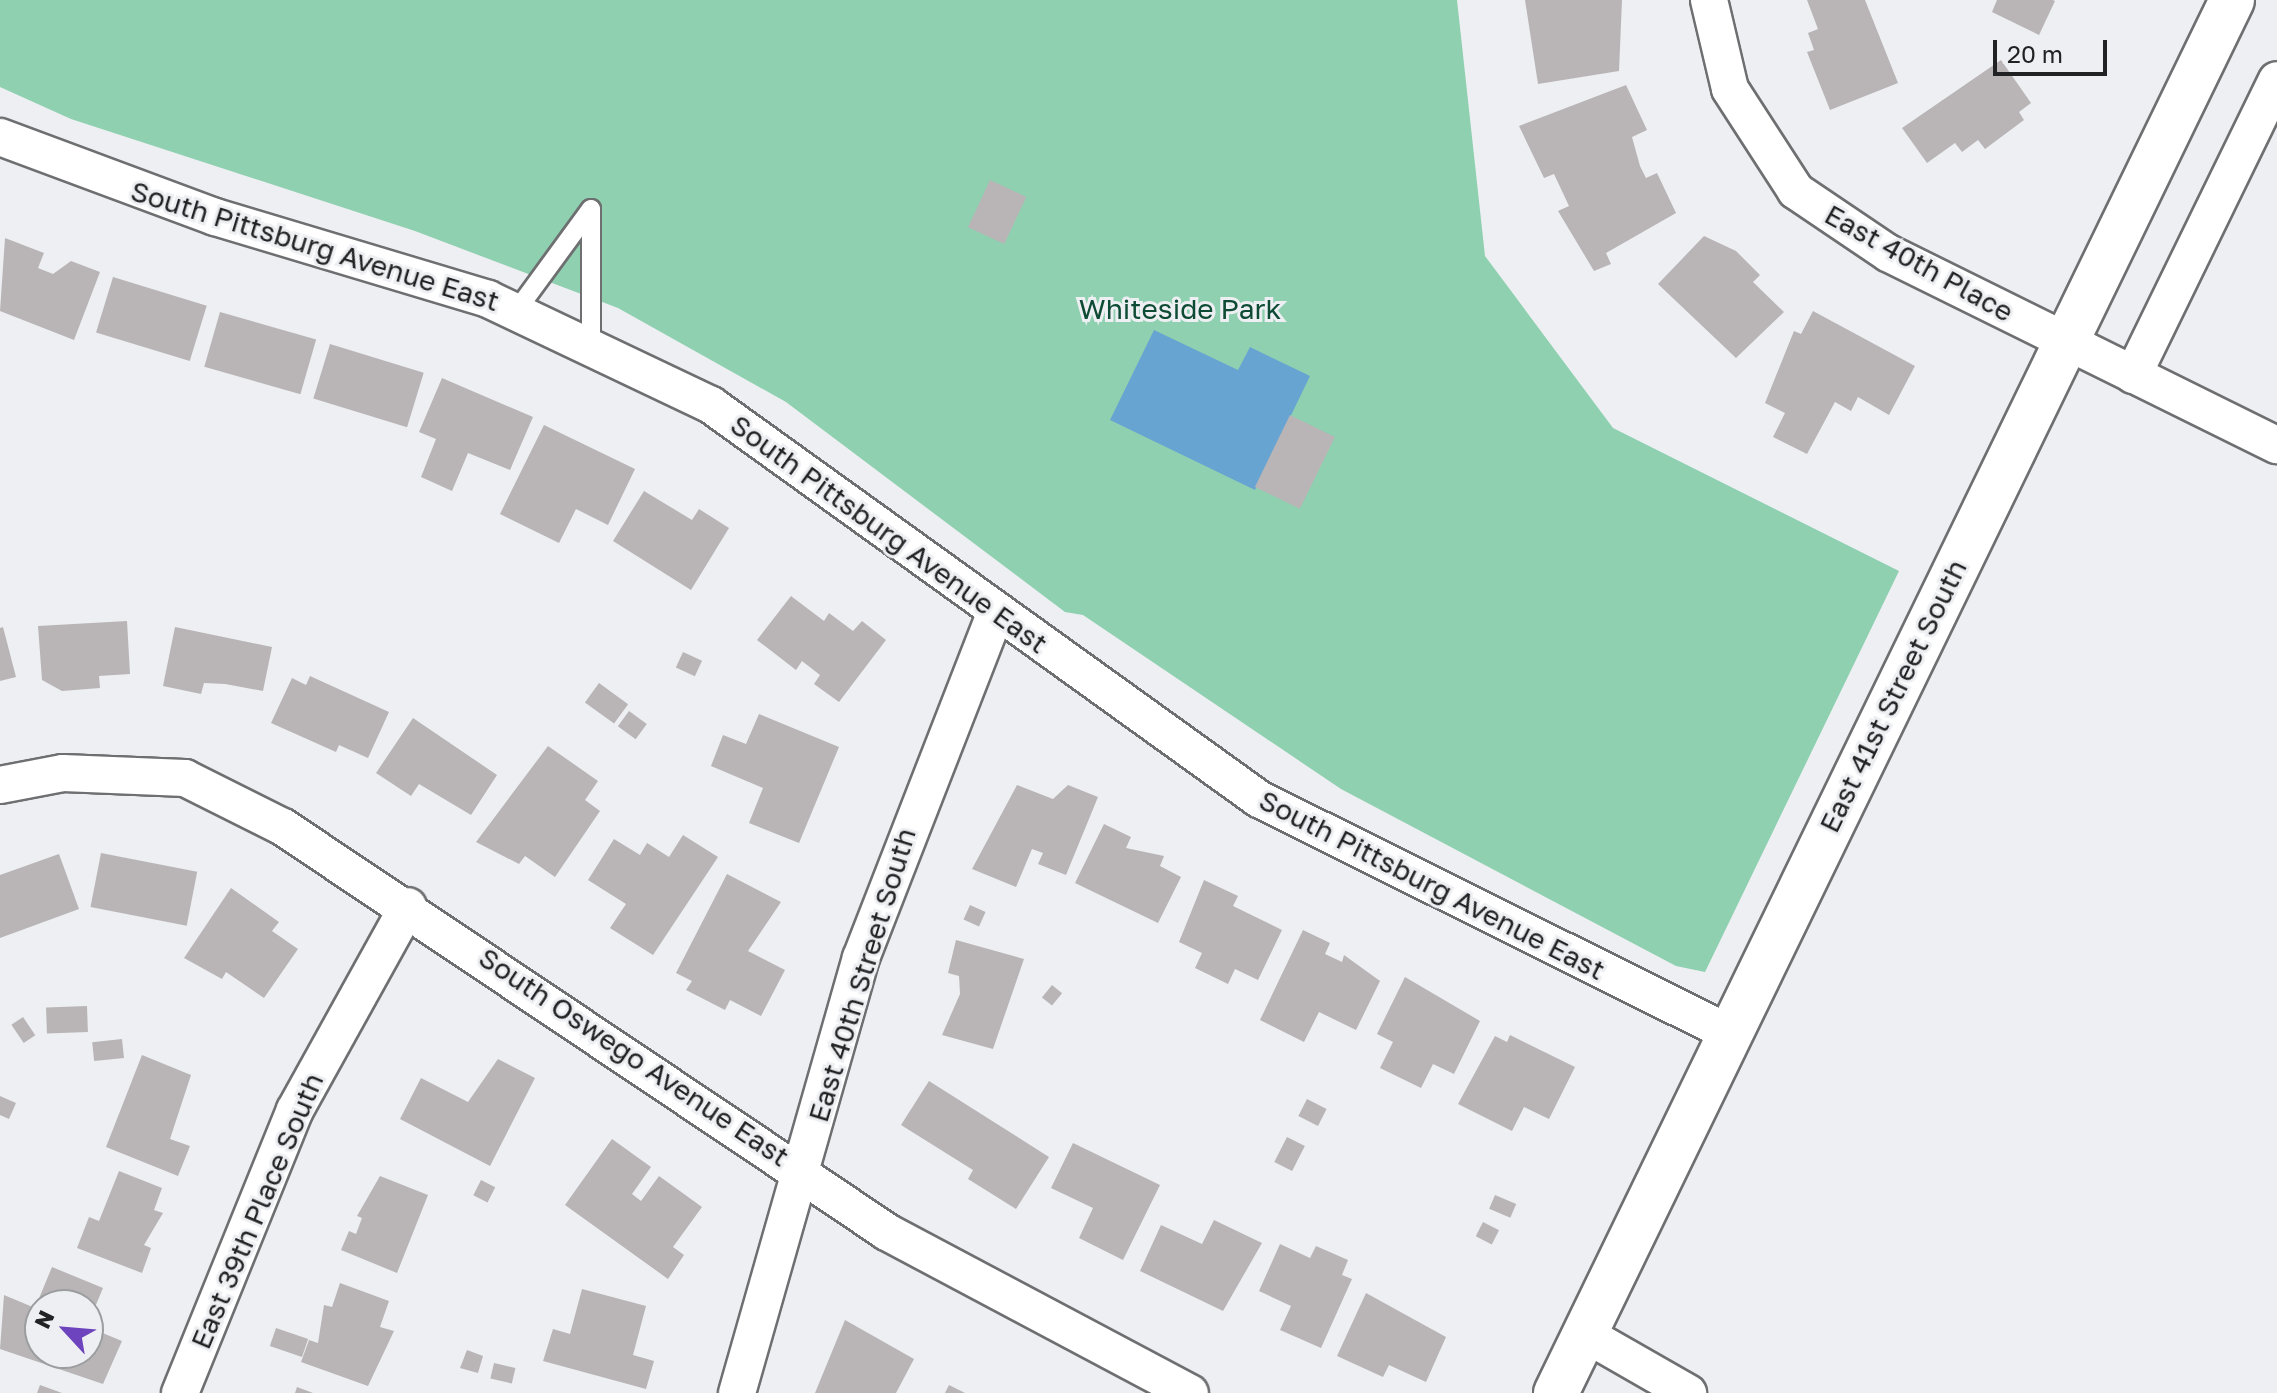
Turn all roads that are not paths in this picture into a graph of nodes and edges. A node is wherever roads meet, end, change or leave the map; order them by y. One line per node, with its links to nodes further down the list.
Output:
1 (1709, 0): 6 (street, East 40th Place)
2 (2232, 0): 6 (main road, East 41st Street South)
3 (2277, 80): 8 (street)
4 (0, 137): 5 (street, South Pittsburg Avenue East)
5 (517, 310): 7 (street, South Pittsburg Avenue East); 7 (lane)
6 (2064, 341): 8 (street); 13 (main road, East 41st Street South)
7 (591, 343): 10 (street, South Pittsburg Avenue East)
8 (2133, 375): 9 (street)
9 (2277, 445)
10 (996, 611): 13 (street, South Pittsburg Avenue East); 14 (street, East 40th Street South)
11 (0, 785): 12 (street, South Oswego Avenue East)
12 (408, 906): 14 (street, South Oswego Avenue East); 16 (street, East 39th Place South)
13 (1731, 1034): 15 (main road, East 41st Street South)
14 (804, 1172): 17 (street, East 40th Street South); 18 (street, South Oswego Avenue East)
15 (1585, 1334): 19 (main road, East 41st Street South); 20 (street)
16 (180, 1393)
17 (737, 1393)
18 (1190, 1393)
19 (1556, 1393)
20 (1688, 1393)

